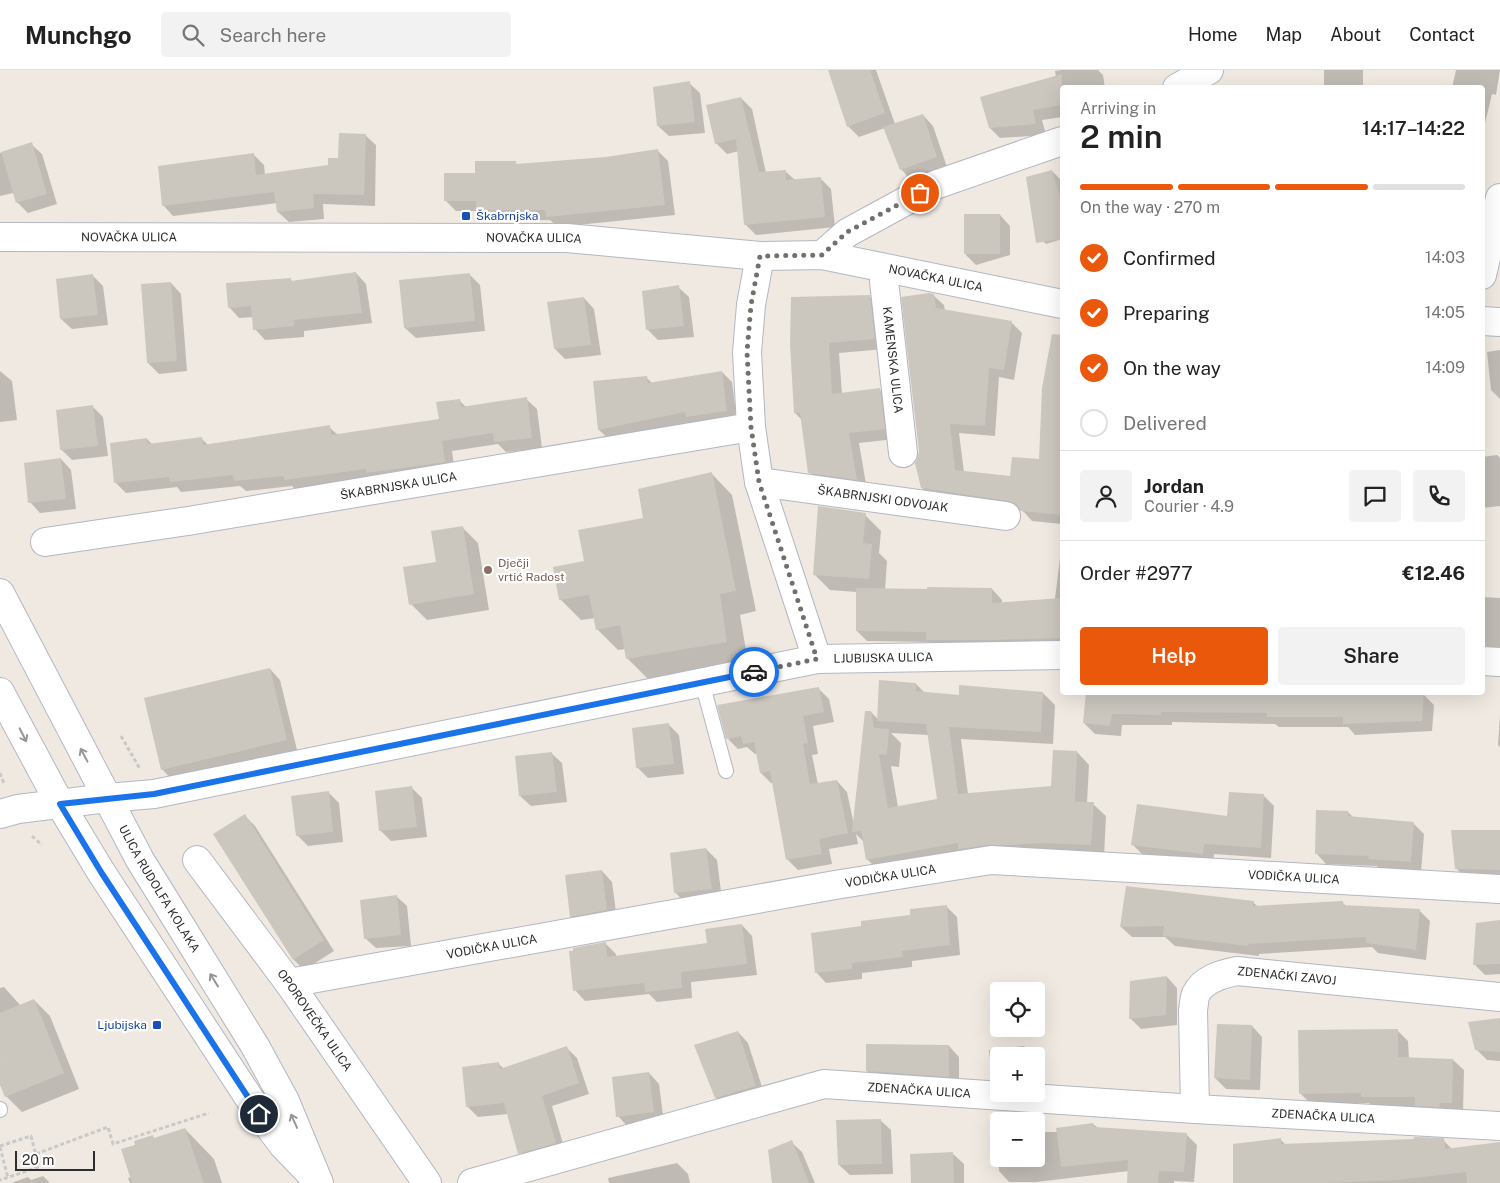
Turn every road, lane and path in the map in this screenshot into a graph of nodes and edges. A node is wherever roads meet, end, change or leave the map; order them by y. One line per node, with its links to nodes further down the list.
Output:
1 (1208, 70): 2 (street)
2 (1181, 85)
3 (1060, 142): 6 (street)
4 (1500, 198): 8 (street)
5 (0, 237): 7 (street, NOVAČKA ULICA)
6 (822, 255): 7 (street, NOVAČKA ULICA); 9 (street, NOVAČKA ULICA)
7 (760, 256): 13 (street)
8 (1485, 262)
9 (888, 269): 10 (street, NOVAČKA ULICA); 14 (street, KAMENSKA ULICA)
10 (1060, 304)
11 (1485, 320): 12 (street)
12 (1500, 322)
13 (751, 427): 15 (street); 17 (street, ŠKABRNJSKA ULICA)
14 (903, 452)
15 (759, 482): 16 (street, ŠKABRNJSKI ODVOJAK); 20 (street)
16 (1006, 516)
17 (45, 542)
18 (0, 593): 30 (street, ULICA RUDOLFA KOLAKA, one-way to 18)
19 (1060, 655): 20 (street, LJUBIJSKA ULICA)
20 (817, 659): 23 (street, LJUBIJSKA ULICA)
21 (1485, 661): 22 (street)
22 (1500, 662)
23 (702, 682): 27 (lane); 30 (street, LJUBIJSKA ULICA)
24 (0, 692): 31 (street, ULICA RUDOLFA KOLAKA, one-way to 31)
25 (121, 736): 26 (path)
26 (140, 769)
27 (726, 771)
28 (0, 773): 29 (path)
29 (4, 784)
30 (107, 798): 31 (street, LJUBIJSKA ULICA); 48 (street, ULICA RUDOLFA KOLAKA, one-way to 30)
31 (60, 804): 32 (street, LJUBIJSKA ULICA); 48 (street, ULICA RUDOLFA KOLAKA)
32 (0, 814)
33 (30, 832): 34 (path)
34 (42, 845)
35 (197, 860): 37 (street, OPOROVEČKA ULICA)
36 (1500, 889): 37 (street, VODIČKA ULICA)
37 (289, 983): 49 (street, OPOROVEČKA ULICA)
38 (1500, 997): 41 (street, ZDENAČKI ZAVOJ)
39 (9, 1060): 40 (path)
40 (0, 1063)
41 (1195, 1109): 43 (street, ZDENAČKA ULICA); 50 (street, ZDENAČKA ULICA)
42 (209, 1113): 45 (path)
43 (1500, 1126)
44 (0, 1147): 45 (path); 46 (path)
45 (36, 1154): 46 (path)
46 (8, 1178): 47 (path)
47 (0, 1180)
48 (319, 1183)
49 (427, 1183)
50 (472, 1183)

